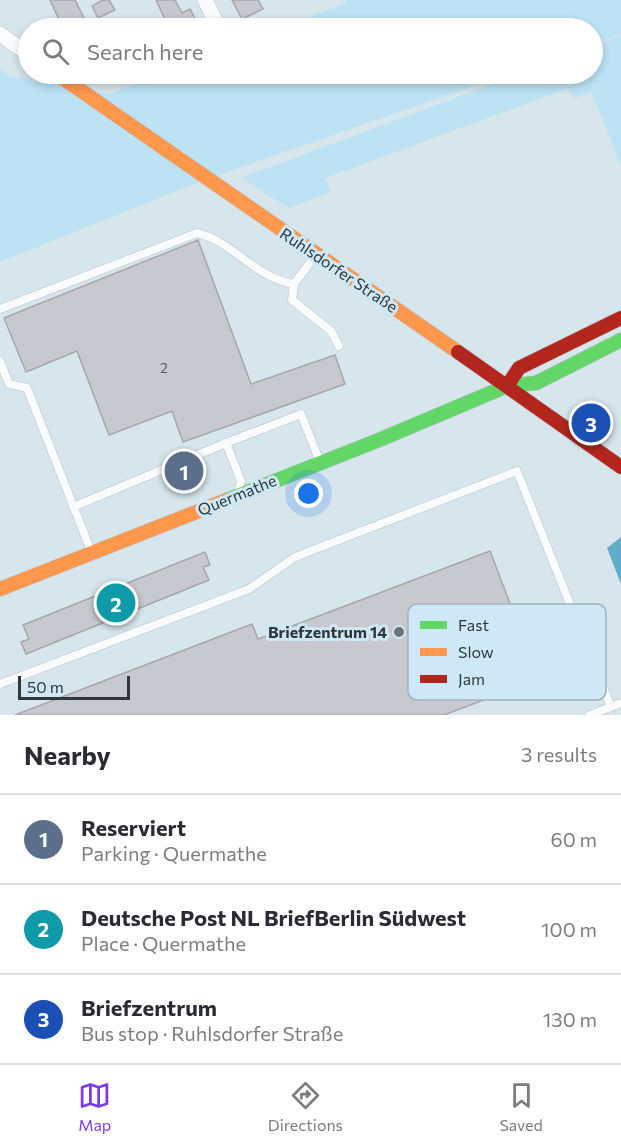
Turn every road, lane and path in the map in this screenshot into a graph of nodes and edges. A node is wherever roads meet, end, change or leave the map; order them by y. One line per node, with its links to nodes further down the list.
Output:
1 (205, 0): 2 (street)
2 (214, 18)
3 (0, 34): 4 (street)
4 (18, 47)
5 (71, 84): 6 (main road, Ruhlsdorfer Straße)
6 (316, 254): 7 (lane); 13 (main road, Ruhlsdorfer Straße)
7 (294, 284): 8 (lane); 11 (lane)
8 (0, 309)
9 (621, 318): 13 (main road, Quermathe)
10 (621, 340): 13 (main road, Quermathe)
11 (339, 346)
12 (0, 361): 18 (lane)
13 (507, 386): 15 (main road, Quermathe); 16 (main road, Ruhlsdorfer Straße)
14 (226, 443): 15 (lane); 17 (lane); 18 (lane)
15 (321, 462): 17 (main road, Quermathe)
16 (621, 467)
17 (237, 495): 19 (main road, Quermathe)
18 (73, 507): 19 (lane)
19 (92, 552): 20 (main road, Quermathe)
20 (0, 589)
21 (570, 604): 22 (lane)
22 (0, 684)
23 (606, 694): 25 (lane)
24 (621, 703): 25 (lane)
25 (611, 707): 26 (lane)
26 (590, 715)

